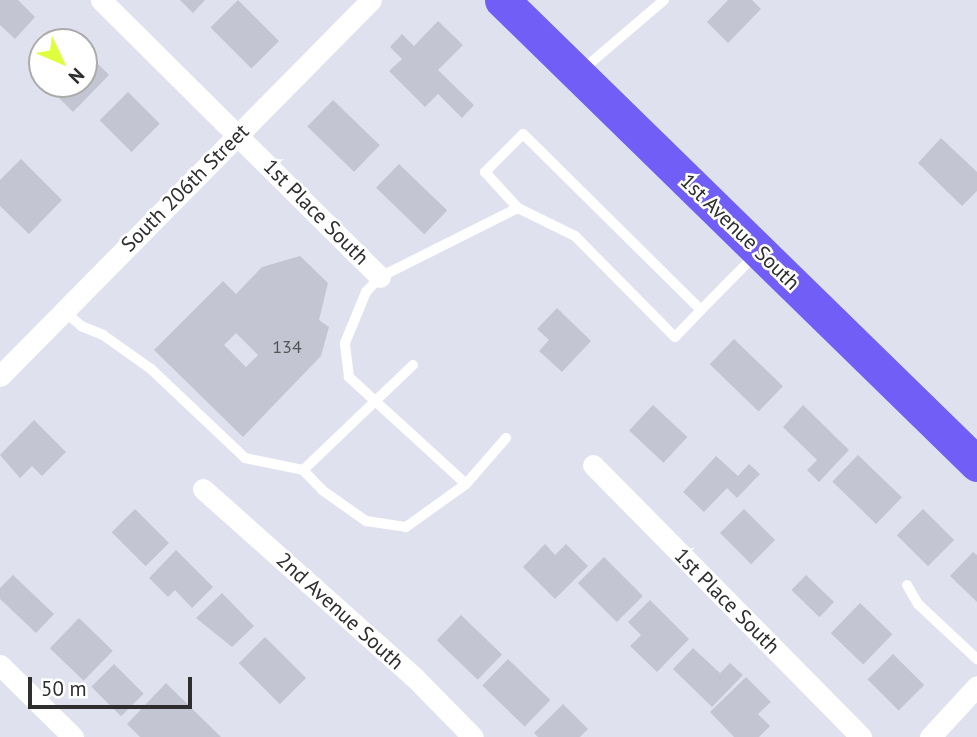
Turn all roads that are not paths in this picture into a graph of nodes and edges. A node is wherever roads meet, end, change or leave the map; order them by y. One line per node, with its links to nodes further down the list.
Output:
1 (101, 0): 6 (street, 1st Place South)
2 (371, 0): 6 (street, South 206th Street)
3 (502, 0): 5 (main road, 1st Avenue South)
4 (664, 0): 5 (lane)
5 (578, 74): 8 (main road, 1st Avenue South)
6 (238, 134): 9 (street, 1st Place South); 11 (street, South 206th Street)
7 (518, 208): 9 (lane); 10 (lane); 10 (lane)
8 (759, 251): 10 (lane); 16 (main road, 1st Avenue South)
9 (380, 277): 14 (lane)
10 (701, 310)
11 (64, 311): 13 (street, South 206th Street); 18 (lane)
12 (413, 365): 14 (lane)
13 (0, 376)
14 (373, 400): 18 (lane); 19 (lane)
15 (506, 438): 19 (lane)
16 (977, 464)
17 (593, 465): 27 (street, 1st Place South)
18 (303, 470): 19 (lane)
19 (466, 484)
20 (203, 489): 26 (street, 2nd Avenue South)
21 (907, 585): 22 (lane)
22 (977, 659)
23 (0, 665): 25 (street)
24 (977, 686): 28 (street)
25 (73, 737)
26 (473, 737)
27 (861, 737)
28 (930, 737)

